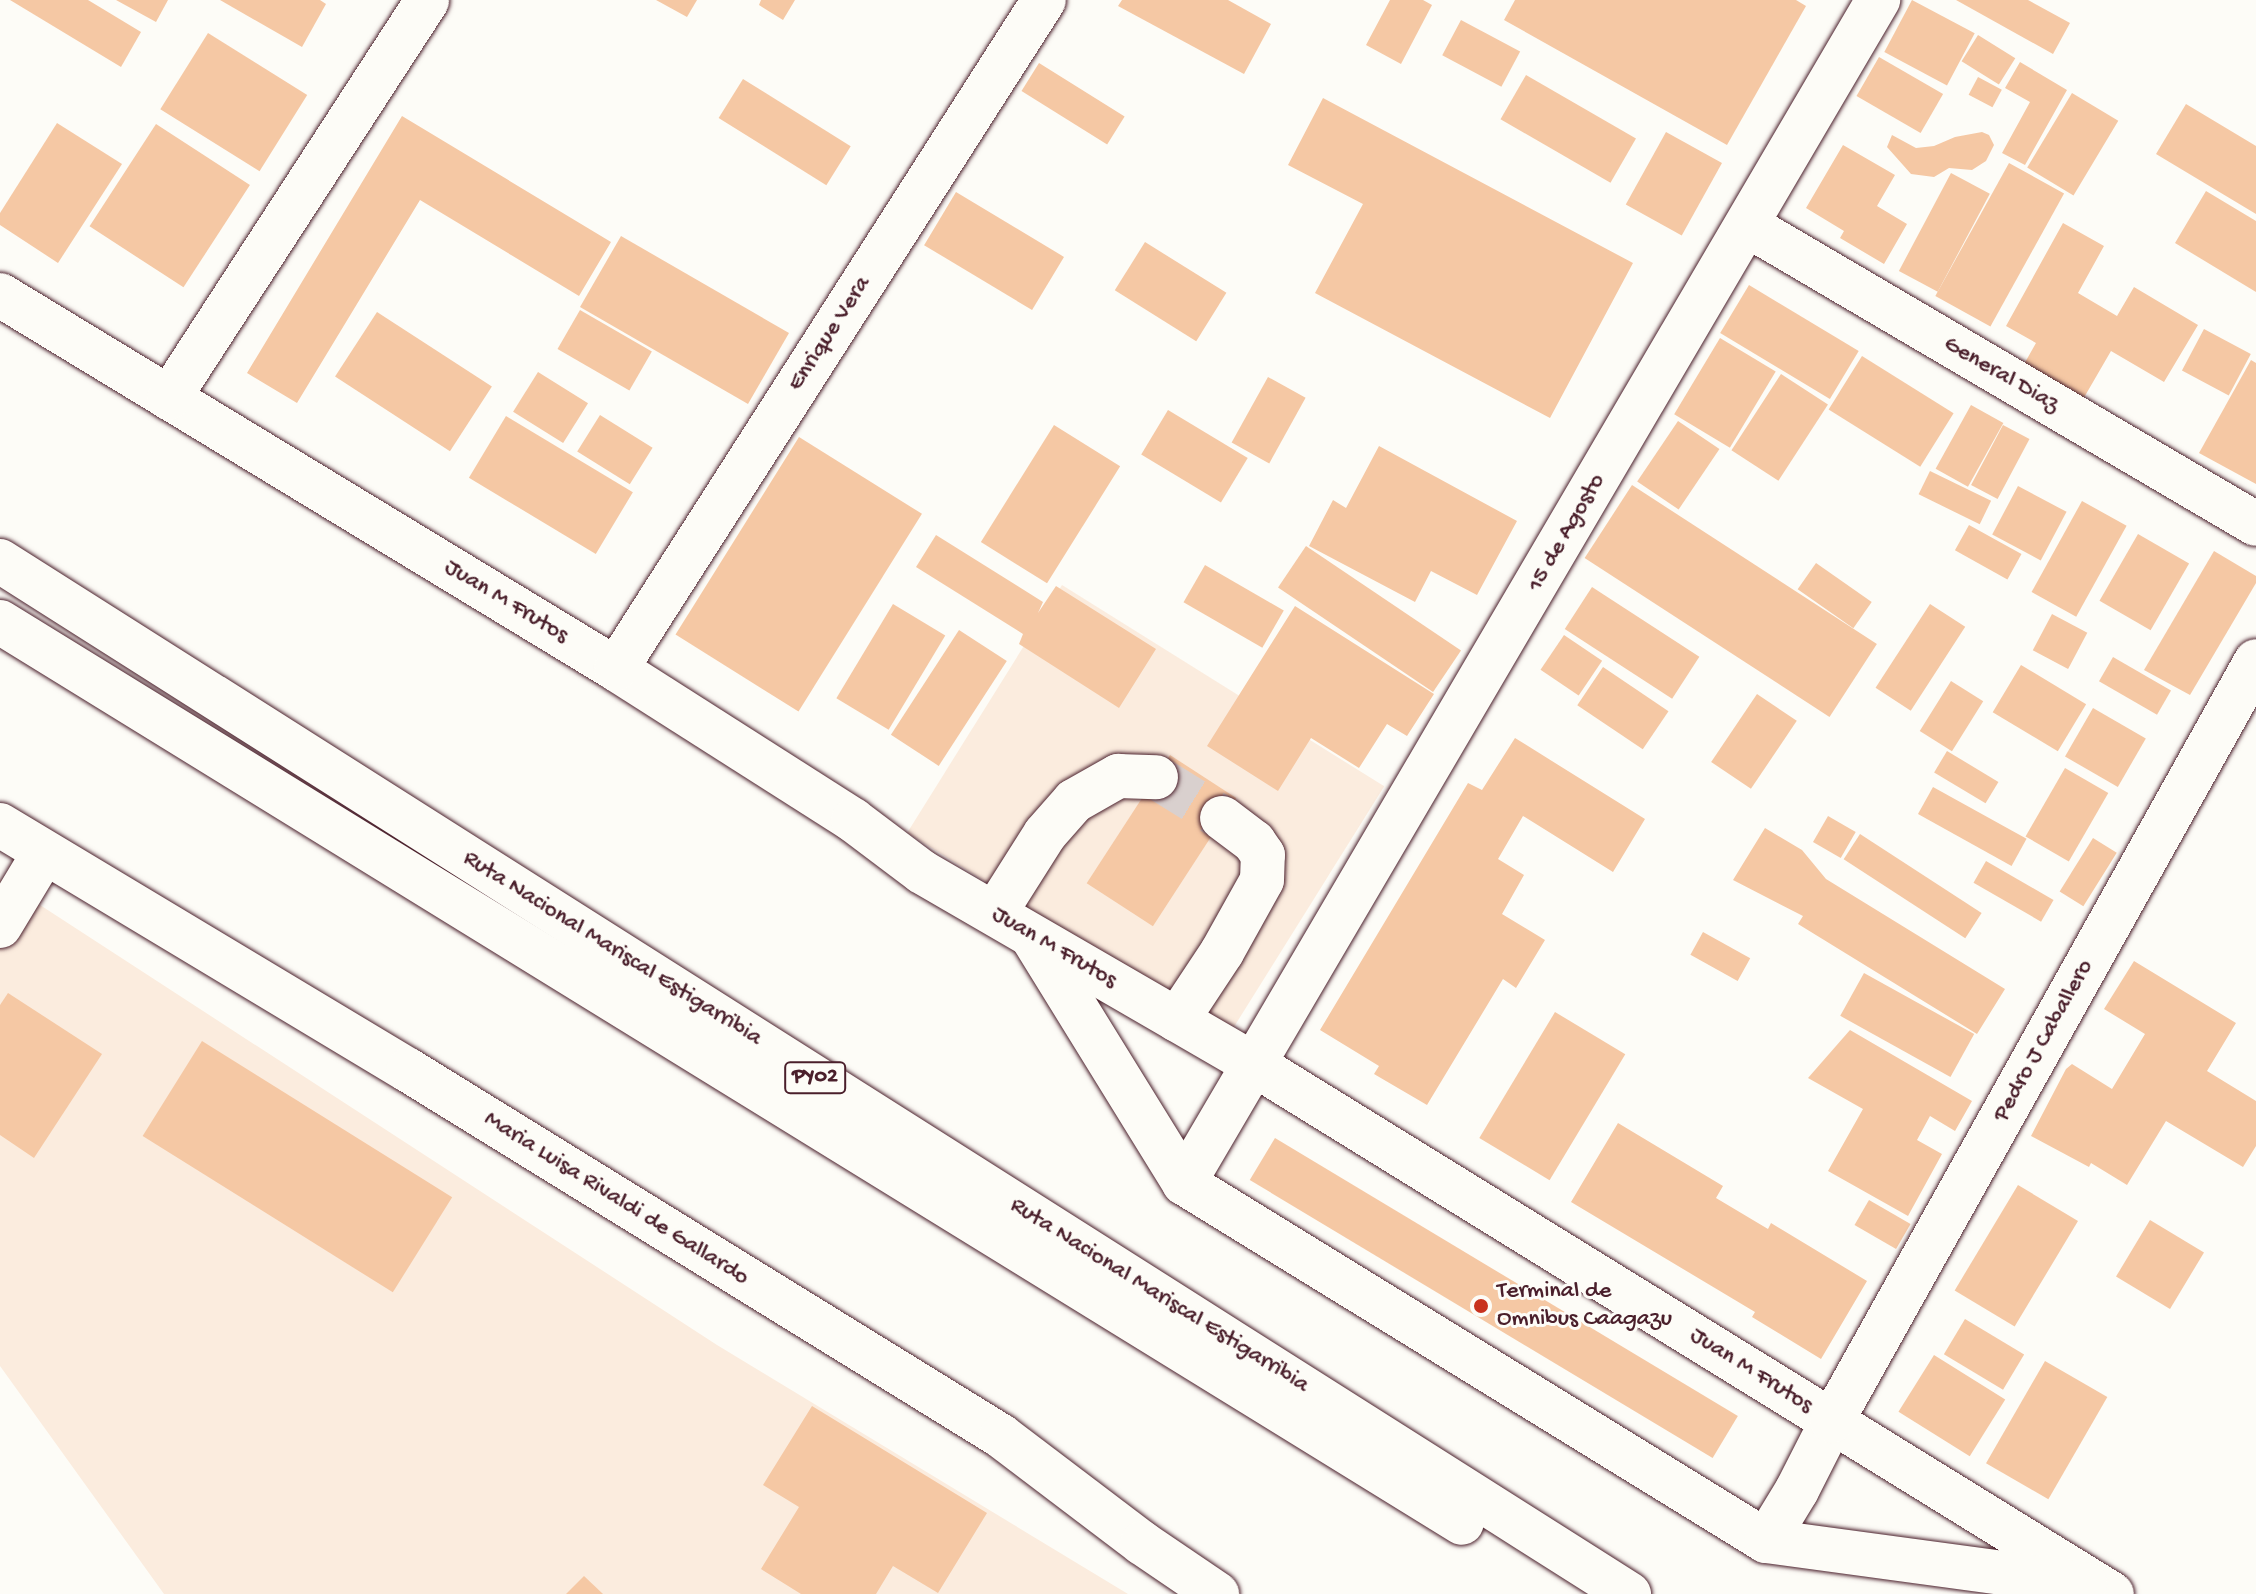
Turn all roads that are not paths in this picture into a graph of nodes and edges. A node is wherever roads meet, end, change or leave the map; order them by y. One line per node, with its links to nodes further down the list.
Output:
1 (427, 0): 6 (main road)
2 (1044, 0): 11 (main road, Enrique Vera)
3 (1878, 0): 4 (main road, 15 de Agosto)
4 (1747, 225): 7 (main road, General Diaz); 20 (main road, 15 de Agosto)
5 (0, 295): 6 (main road, Juan M Frutos)
6 (169, 398): 11 (main road, Juan M Frutos)
7 (2256, 524)
8 (0, 561): 27 (main road, Ruta Nacional Mariscal Estigarribia / PY02)
9 (0, 622): 26 (main road, Ruta Nacional Mariscal Estigarribia / PY02)
10 (2256, 661): 22 (main road, Pedro J Caballero)
11 (616, 669): 16 (main road, Juan M Frutos)
12 (1156, 777): 16 (main road)
13 (1222, 818): 19 (main road)
14 (0, 825): 15 (main road, Maria Luisa Rivaldi de Gallardo)
15 (44, 853): 17 (main road); 25 (main road, Maria Luisa Rivaldi de Gallardo)
16 (995, 913): 18 (main road, Juan M Frutos)
17 (0, 926)
18 (1032, 935): 19 (main road, Juan M Frutos); 21 (main road)
19 (1177, 1020): 20 (main road, Juan M Frutos)
20 (1255, 1065): 21 (main road, 15 de Agosto); 22 (main road, Juan M Frutos)
21 (1184, 1183): 23 (main road)
22 (1832, 1421): 23 (main road, Pedro J Caballero); 24 (main road, Juan M Frutos)
23 (1766, 1541): 24 (main road)
24 (2106, 1590)
25 (1217, 1594)
26 (1576, 1594)
27 (1629, 1594)

